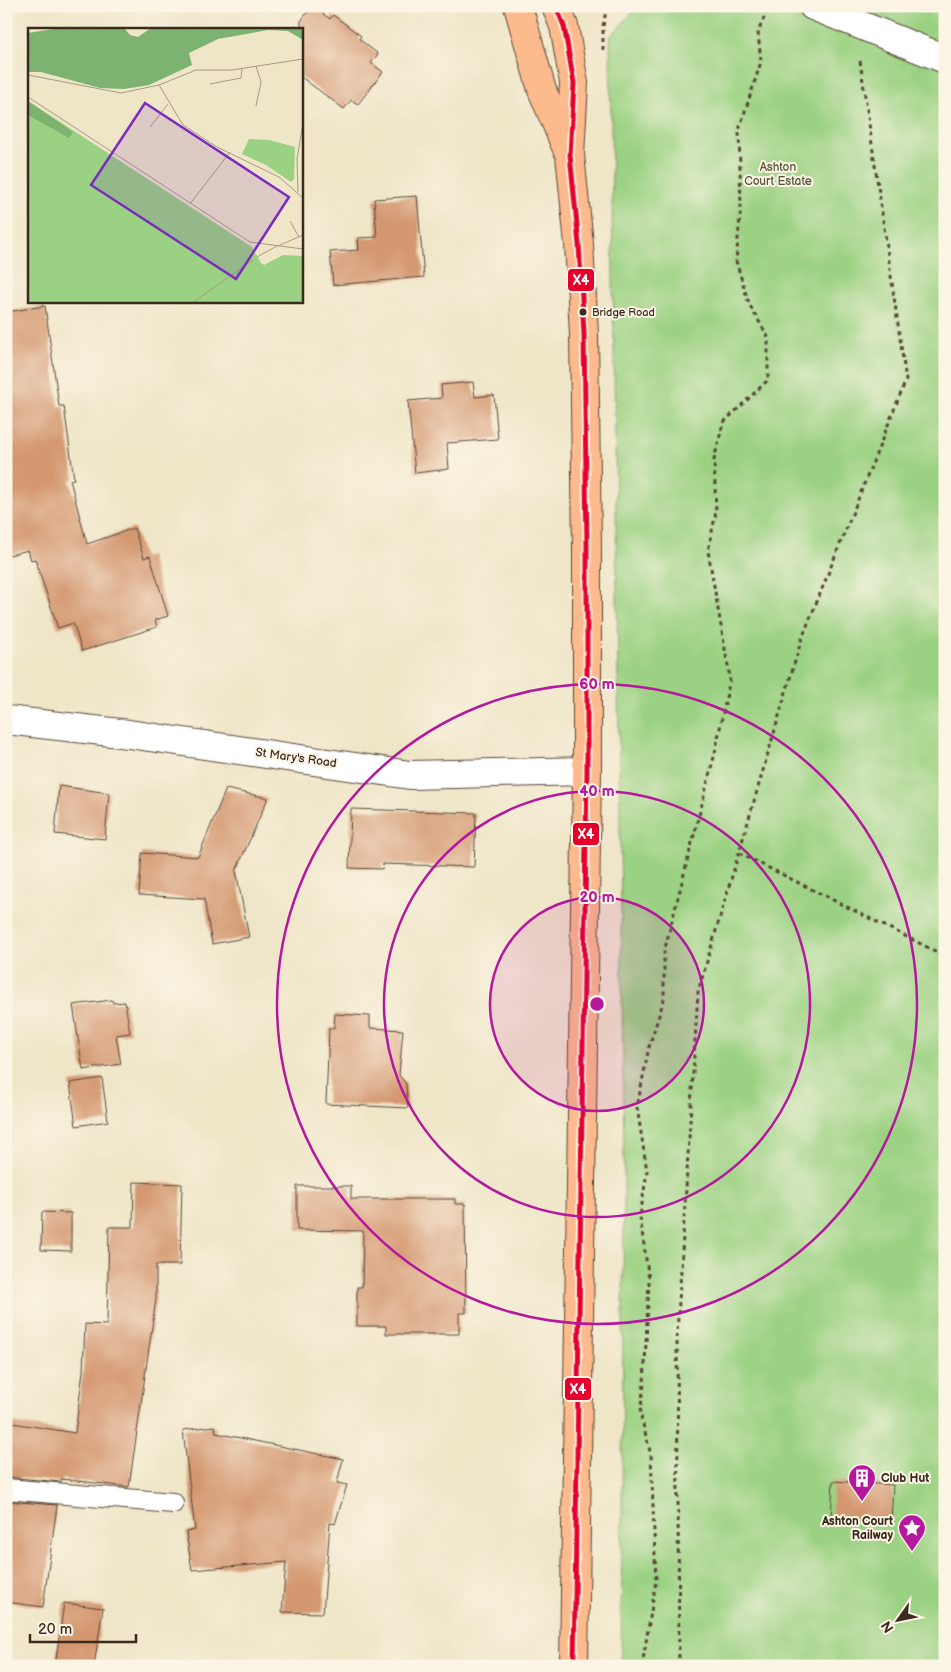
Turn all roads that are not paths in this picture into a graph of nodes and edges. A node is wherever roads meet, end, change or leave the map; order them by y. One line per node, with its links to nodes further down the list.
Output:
1 (518, 6): 5 (main road)
2 (813, 6): 4 (street)
3 (564, 13): 5 (main road)
4 (945, 59)
5 (570, 155): 7 (main road)
6 (6, 720): 7 (street, St Mary's Road)
7 (587, 771): 10 (main road)
8 (6, 1489): 9 (lane)
9 (173, 1503)
10 (574, 1666)

